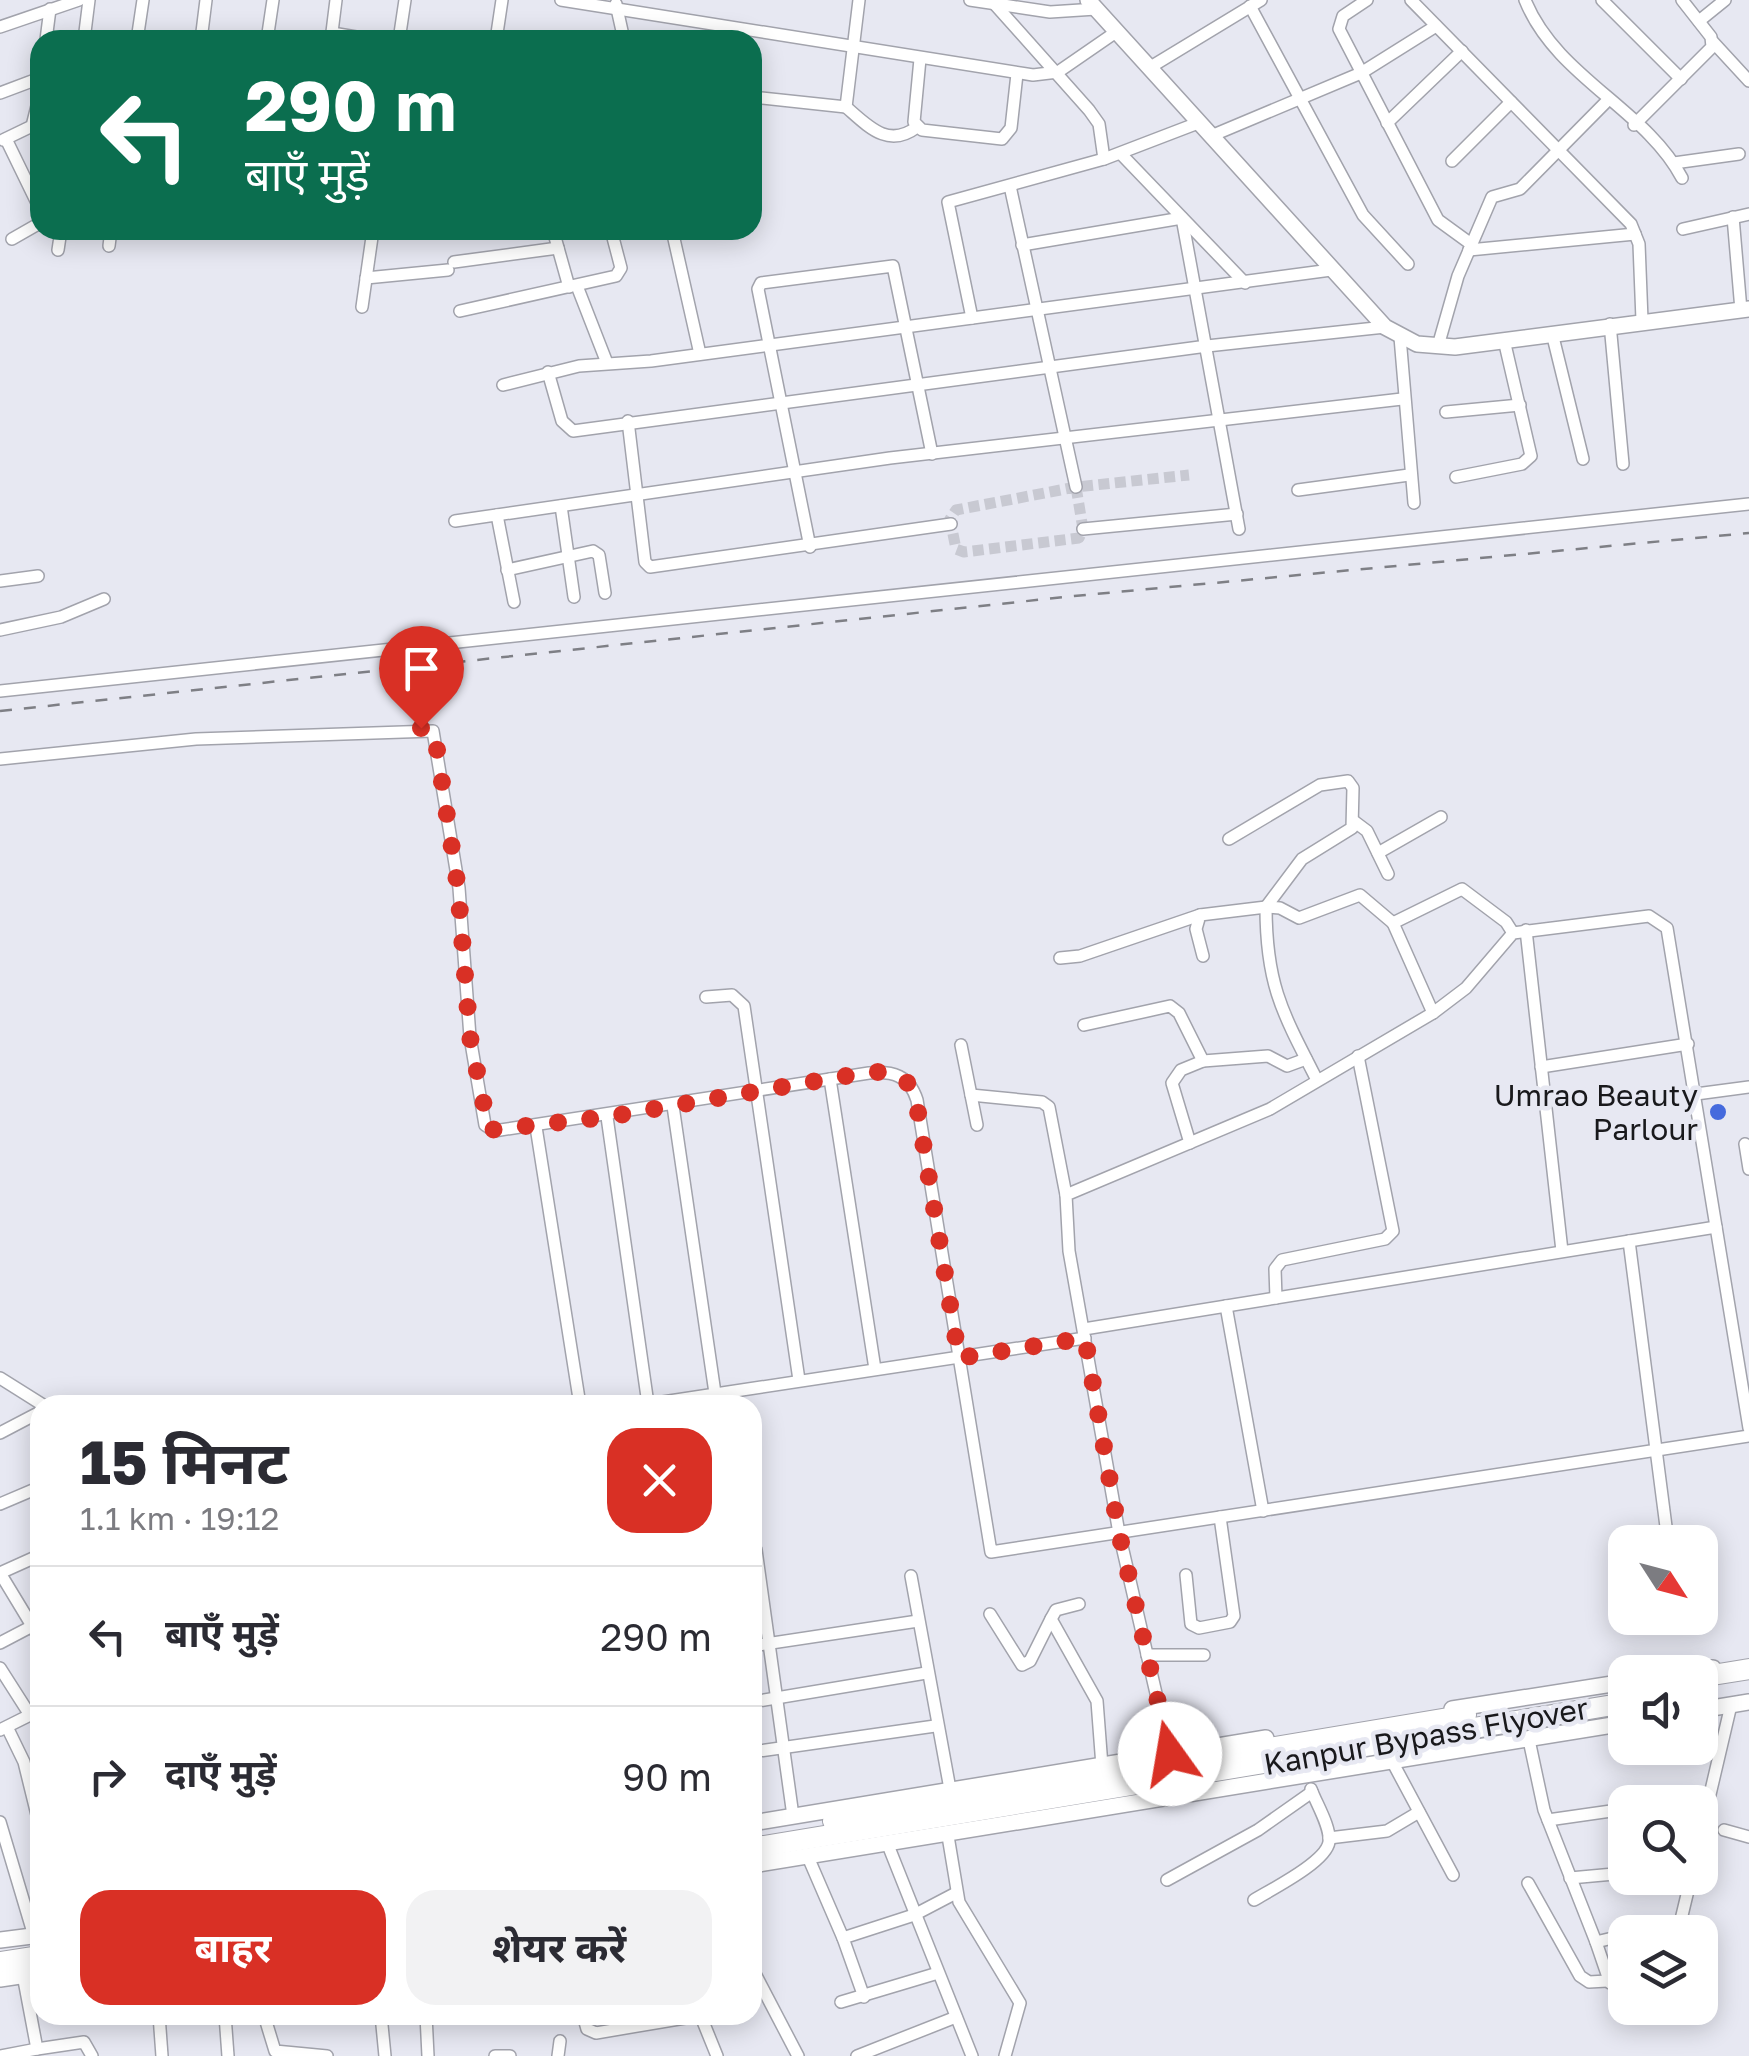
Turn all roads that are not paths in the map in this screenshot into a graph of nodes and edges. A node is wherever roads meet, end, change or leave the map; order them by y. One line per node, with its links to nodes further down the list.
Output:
1 (78, 0): 22 (street)
2 (89, 0): 27 (street)
3 (143, 0): 28 (street)
4 (206, 0): 29 (street)
5 (272, 0): 30 (street)
6 (336, 0): 31 (street)
7 (405, 0): 32 (street)
8 (502, 0): 33 (street)
9 (560, 0): 20 (street)
10 (859, 0): 39 (street)
11 (970, 0): 18 (street)
12 (1368, 0): 44 (street)
13 (1411, 0): 24 (street)
14 (1525, 0): 52 (street)
15 (1602, 0): 46 (street)
16 (1682, 0): 23 (street)
17 (1726, 0): 23 (street)
18 (992, 2): 21 (street); 43 (street)
19 (1256, 3): 42 (street); 51 (street)
20 (616, 4): 34 (street); 35 (street)
21 (1092, 4): 37 (main road)
22 (50, 8): 25 (street); 26 (street)
23 (1698, 21): 38 (street)
24 (1436, 26): 40 (street); 44 (street)
25 (0, 27)
26 (47, 30)
27 (85, 30)
28 (138, 30)
29 (202, 30)
30 (268, 30)
31 (332, 30)
32 (400, 30)
33 (498, 30)
34 (622, 30)
35 (757, 30)
36 (762, 31): 39 (street)
37 (1116, 32): 42 (main road); 43 (street)
38 (1713, 42): 46 (street); 48 (street)
39 (855, 48): 41 (street); 54 (street)
40 (1462, 52): 53 (street); 55 (street)
41 (920, 58): 45 (street); 59 (street)
42 (1150, 68): 56 (main road)
43 (1058, 72): 45 (street); 65 (street)
44 (1361, 73): 51 (street); 55 (street)
45 (1017, 74): 59 (street)
46 (1681, 79): 57 (street)
47 (30, 82): 49 (street)
48 (1749, 82)
49 (0, 93)
50 (762, 98): 54 (street)
51 (1302, 100): 60 (street); 89 (street)
52 (1608, 100): 57 (street); 62 (street)
53 (1511, 102): 62 (street); 66 (street)
54 (846, 106): 59 (street)
55 (1388, 123): 86 (street)
56 (1198, 124): 60 (main road); 63 (street)
57 (1634, 124): 67 (street)
58 (30, 127): 61 (street)
59 (917, 127)
60 (1211, 136): 90 (main road)
61 (3, 140): 70 (street)
62 (1561, 152): 76 (street); 86 (street)
63 (1121, 154): 65 (street); 73 (street)
64 (1739, 154): 67 (street)
65 (1104, 159): 69 (street)
66 (1452, 161)
67 (1674, 163): 68 (street)
68 (1682, 178)
69 (1010, 186): 84 (street); 99 (street)
70 (30, 190)
71 (1749, 214): 72 (street)
72 (1733, 217): 75 (street); 97 (street)
73 (1182, 218): 84 (street); 92 (street); 93 (street)
74 (30, 229): 77 (street)
75 (1684, 229)
76 (1635, 234): 86 (street); 100 (street)
77 (12, 239)
78 (60, 240): 88 (street)
79 (110, 240): 85 (street)
80 (372, 240): 91 (street)
81 (556, 240): 87 (street)
82 (613, 240): 94 (street)
83 (674, 240): 110 (street)
84 (1022, 245): 96 (street)
85 (109, 246)
86 (1470, 247): 109 (street)
87 (558, 248): 91 (street); 94 (street)
88 (58, 250)
89 (1408, 264)
90 (1331, 270): 92 (street); 103 (main road)
91 (366, 278): 95 (street)
92 (1245, 283): 93 (street)
93 (1196, 286): 96 (street); 108 (street)
94 (573, 287): 98 (street); 111 (street)
95 (362, 306)
96 (1038, 309): 99 (street); 112 (street)
97 (1745, 309): 100 (main road)
98 (460, 311)
99 (972, 318): 102 (street)
100 (1642, 320): 101 (main road)
101 (1610, 324): 104 (main road); 125 (street)
102 (902, 325): 107 (street); 107 (street); 114 (street)
103 (1386, 327): 105 (main road); 108 (street)
104 (1552, 333): 106 (main road); 124 (street)
105 (1400, 337): 109 (main road); 116 (street)
106 (1504, 340): 109 (main road); 118 (street)
107 (770, 343): 110 (street); 117 (street)
108 (1207, 346): 112 (street); 120 (street)
109 (1438, 346)
110 (700, 354): 111 (street)
111 (607, 363): 113 (street)
112 (1051, 367): 114 (street); 122 (street)
113 (548, 372): 115 (street); 121 (street)
114 (916, 383): 117 (street); 123 (street)
115 (503, 385)
116 (1402, 399): 120 (street); 127 (street)
117 (783, 402): 121 (street); 126 (street)
118 (1520, 406): 119 (street); 128 (street)
119 (1446, 412)
120 (1222, 420): 122 (street); 135 (street)
121 (628, 421): 131 (street)
122 (1066, 438): 123 (street); 129 (street)
123 (932, 454): 126 (street)
124 (1583, 458)
125 (1623, 464)
126 (795, 471): 131 (street); 141 (street)
127 (1409, 475): 130 (street); 132 (street)
128 (1456, 477)
129 (1076, 487)
130 (1298, 490)
131 (637, 495): 134 (street); 141 (street)
132 (1414, 503)
133 (1749, 504): 151 (street)
134 (561, 506): 136 (street); 142 (street)
135 (1237, 514): 139 (street); 140 (street)
136 (497, 515): 137 (street); 143 (street)
137 (455, 521)
138 (951, 524): 141 (street)
139 (1239, 529)
140 (1083, 530)
141 (810, 547)
142 (568, 556): 143 (street); 146 (street); 147 (street)
143 (508, 570): 149 (street)
144 (38, 576): 145 (street)
145 (0, 581)
146 (605, 593)
147 (574, 597)
148 (104, 599): 150 (street)
149 (514, 602)
150 (0, 630)
151 (0, 691)
152 (0, 759): 182 (street)
153 (1441, 817): 156 (street)
154 (1355, 822): 155 (street); 156 (street); 158 (street)
155 (1229, 838)
156 (1378, 853): 157 (street)
157 (1388, 874)
158 (1266, 907): 159 (street); 160 (street); 170 (street)
159 (1200, 916): 162 (street); 163 (street)
160 (1393, 924): 161 (street); 165 (street)
161 (1520, 931): 165 (street); 167 (street); 172 (street)
162 (1203, 956)
163 (1060, 958)
164 (706, 997): 176 (street)
165 (1432, 1013): 169 (street)
166 (1084, 1025): 171 (street)
167 (1688, 1044): 172 (street); 177 (street)
168 (961, 1045): 178 (street)
169 (1358, 1056): 174 (street); 190 (street)
170 (1306, 1059): 171 (street); 174 (street)
171 (1203, 1060): 183 (street)
172 (1541, 1066): 189 (street)
173 (830, 1079): 176 (street); 195 (street); 196 (street)
174 (1317, 1080): 183 (street)
175 (1749, 1087): 177 (street)
176 (754, 1093): 179 (street); 198 (street)
177 (1696, 1094): 187 (street)
178 (971, 1095): 181 (street); 186 (street)
179 (673, 1106): 180 (street); 199 (street)
180 (607, 1117): 182 (street); 201 (street)
181 (977, 1125)
182 (536, 1127): 200 (street)
183 (1190, 1143): 186 (street)
184 (1745, 1144): 185 (street)
185 (1749, 1169)
186 (1066, 1194): 194 (street)
187 (1716, 1226): 188 (street); 193 (street)
188 (1629, 1240): 189 (street); 208 (street)
189 (1562, 1252): 190 (street)
190 (1276, 1298): 191 (street)
191 (1226, 1306): 194 (street); 211 (street)
192 (1749, 1330): 193 (street)
193 (1732, 1333): 205 (street)
194 (1084, 1334): 195 (street); 214 (street)
195 (959, 1358): 196 (street); 214 (street)
196 (875, 1370): 198 (street)
197 (0, 1378): 203 (street)
198 (799, 1380): 199 (street)
199 (715, 1393): 202 (street)
200 (578, 1395)
201 (645, 1395)
202 (704, 1395)
203 (30, 1400)
204 (30, 1415): 206 (street)
205 (1749, 1428)
206 (0, 1433)
207 (1749, 1436): 208 (street)
208 (1658, 1450): 211 (street); 213 (street)
209 (30, 1493): 210 (street)
210 (0, 1504)
211 (1263, 1511): 212 (street)
212 (1220, 1518): 214 (street); 217 (street)
213 (1666, 1525)
214 (1119, 1533): 229 (street)
215 (30, 1560): 216 (street)
216 (0, 1573): 222 (street)
217 (1186, 1575)
218 (911, 1576): 224 (street)
219 (1079, 1604): 223 (street)
220 (762, 1608): 227 (street)
221 (990, 1614): 223 (street)
222 (30, 1616)
223 (1051, 1619): 256 (street)
224 (918, 1621): 227 (street); 234 (street)
225 (30, 1627): 226 (street)
226 (0, 1643)
227 (771, 1644): 228 (street); 240 (street)
228 (762, 1645)
229 (1147, 1655): 230 (street); 254 (street)
230 (1204, 1656)
231 (1749, 1666): 233 (main road); 235 (highway)
232 (0, 1668): 244 (street)
233 (1718, 1669)
234 (926, 1673): 240 (street); 248 (street)
235 (1718, 1674)
236 (1749, 1683): 238 (highway)
237 (1608, 1685): 254 (main road)
238 (1718, 1687)
239 (1608, 1693): 269 (highway, Kanpur Bypass Flyover)
240 (779, 1698): 241 (street); 252 (street)
241 (762, 1701)
242 (1749, 1702): 243 (main road)
243 (1731, 1705): 246 (main road); 258 (street)
244 (30, 1706)
245 (1608, 1706): 274 (highway, Kanpur Bypass Flyover)
246 (1718, 1707)
247 (30, 1715): 250 (street)
248 (935, 1726): 252 (street); 260 (street)
249 (1608, 1727): 251 (main road)
250 (4, 1729): 259 (street)
251 (1529, 1740): 255 (main road); 265 (street)
252 (785, 1747): 253 (street); 264 (street)
253 (762, 1750)
254 (1170, 1754): 256 (main road)
255 (1393, 1763): 257 (main road); 263 (street)
256 (1102, 1766): 260 (main road)
257 (1306, 1776): 261 (street); 270 (main road)
258 (1712, 1785)
259 (30, 1786)
260 (950, 1789): 264 (main road)
261 (1312, 1792): 272 (street); 280 (street)
262 (1608, 1811): 265 (street)
263 (1419, 1812): 272 (street); 278 (street)
264 (793, 1816): 267 (main road)
265 (1548, 1820): 279 (street)
266 (0, 1822): 285 (street)
267 (762, 1822)
268 (1724, 1830): 271 (street)
269 (762, 1832)
270 (948, 1836): 273 (main road); 282 (street)
271 (1749, 1837)
272 (1329, 1838): 283 (street)
273 (888, 1845): 275 (main road); 284 (street)
274 (762, 1846)
275 (808, 1857): 276 (main road); 286 (street)
276 (762, 1864)
277 (1608, 1875): 279 (street)
278 (1453, 1876)
279 (1570, 1878): 290 (street)
280 (1167, 1880)
281 (1528, 1883): 300 (street)
282 (956, 1894): 284 (street); 331 (street)
283 (1254, 1900)
284 (914, 1916): 286 (street); 295 (street)
285 (30, 1918)
286 (843, 1938): 302 (street)
287 (1608, 1939): 290 (street)
288 (0, 1940): 289 (main road)
289 (30, 1942)
290 (1596, 1942): 298 (street)
291 (30, 1944): 293 (highway)
292 (30, 1947): 294 (highway)
293 (0, 1950)
294 (0, 1962)
295 (938, 1973): 302 (street); 305 (street)
296 (30, 1974): 297 (main road)
297 (23, 1975): 299 (main road); 304 (street)
298 (1608, 1977)
299 (0, 1978)
300 (1608, 1983)
301 (762, 1987): 328 (street)
302 (864, 1997): 303 (street)
303 (841, 2002)
304 (30, 2012)
305 (956, 2017): 329 (street); 330 (street)
306 (33, 2025): 316 (street)
307 (160, 2025): 319 (street)
308 (226, 2025): 320 (street)
309 (267, 2025): 321 (street)
310 (382, 2025): 322 (street)
311 (426, 2025): 323 (street)
312 (589, 2025): 313 (street)
313 (639, 2025)
314 (704, 2025): 327 (street)
315 (560, 2041): 326 (street)
316 (37, 2048): 317 (street); 318 (street)
317 (2, 2056)
318 (92, 2056)
319 (162, 2056)
320 (228, 2056)
321 (327, 2056)
322 (385, 2056)
323 (428, 2056)
324 (495, 2056): 325 (street)
325 (510, 2056)
326 (558, 2056)
327 (717, 2056)
328 (798, 2056)
329 (857, 2056)
330 (972, 2056)
331 (1005, 2056)

